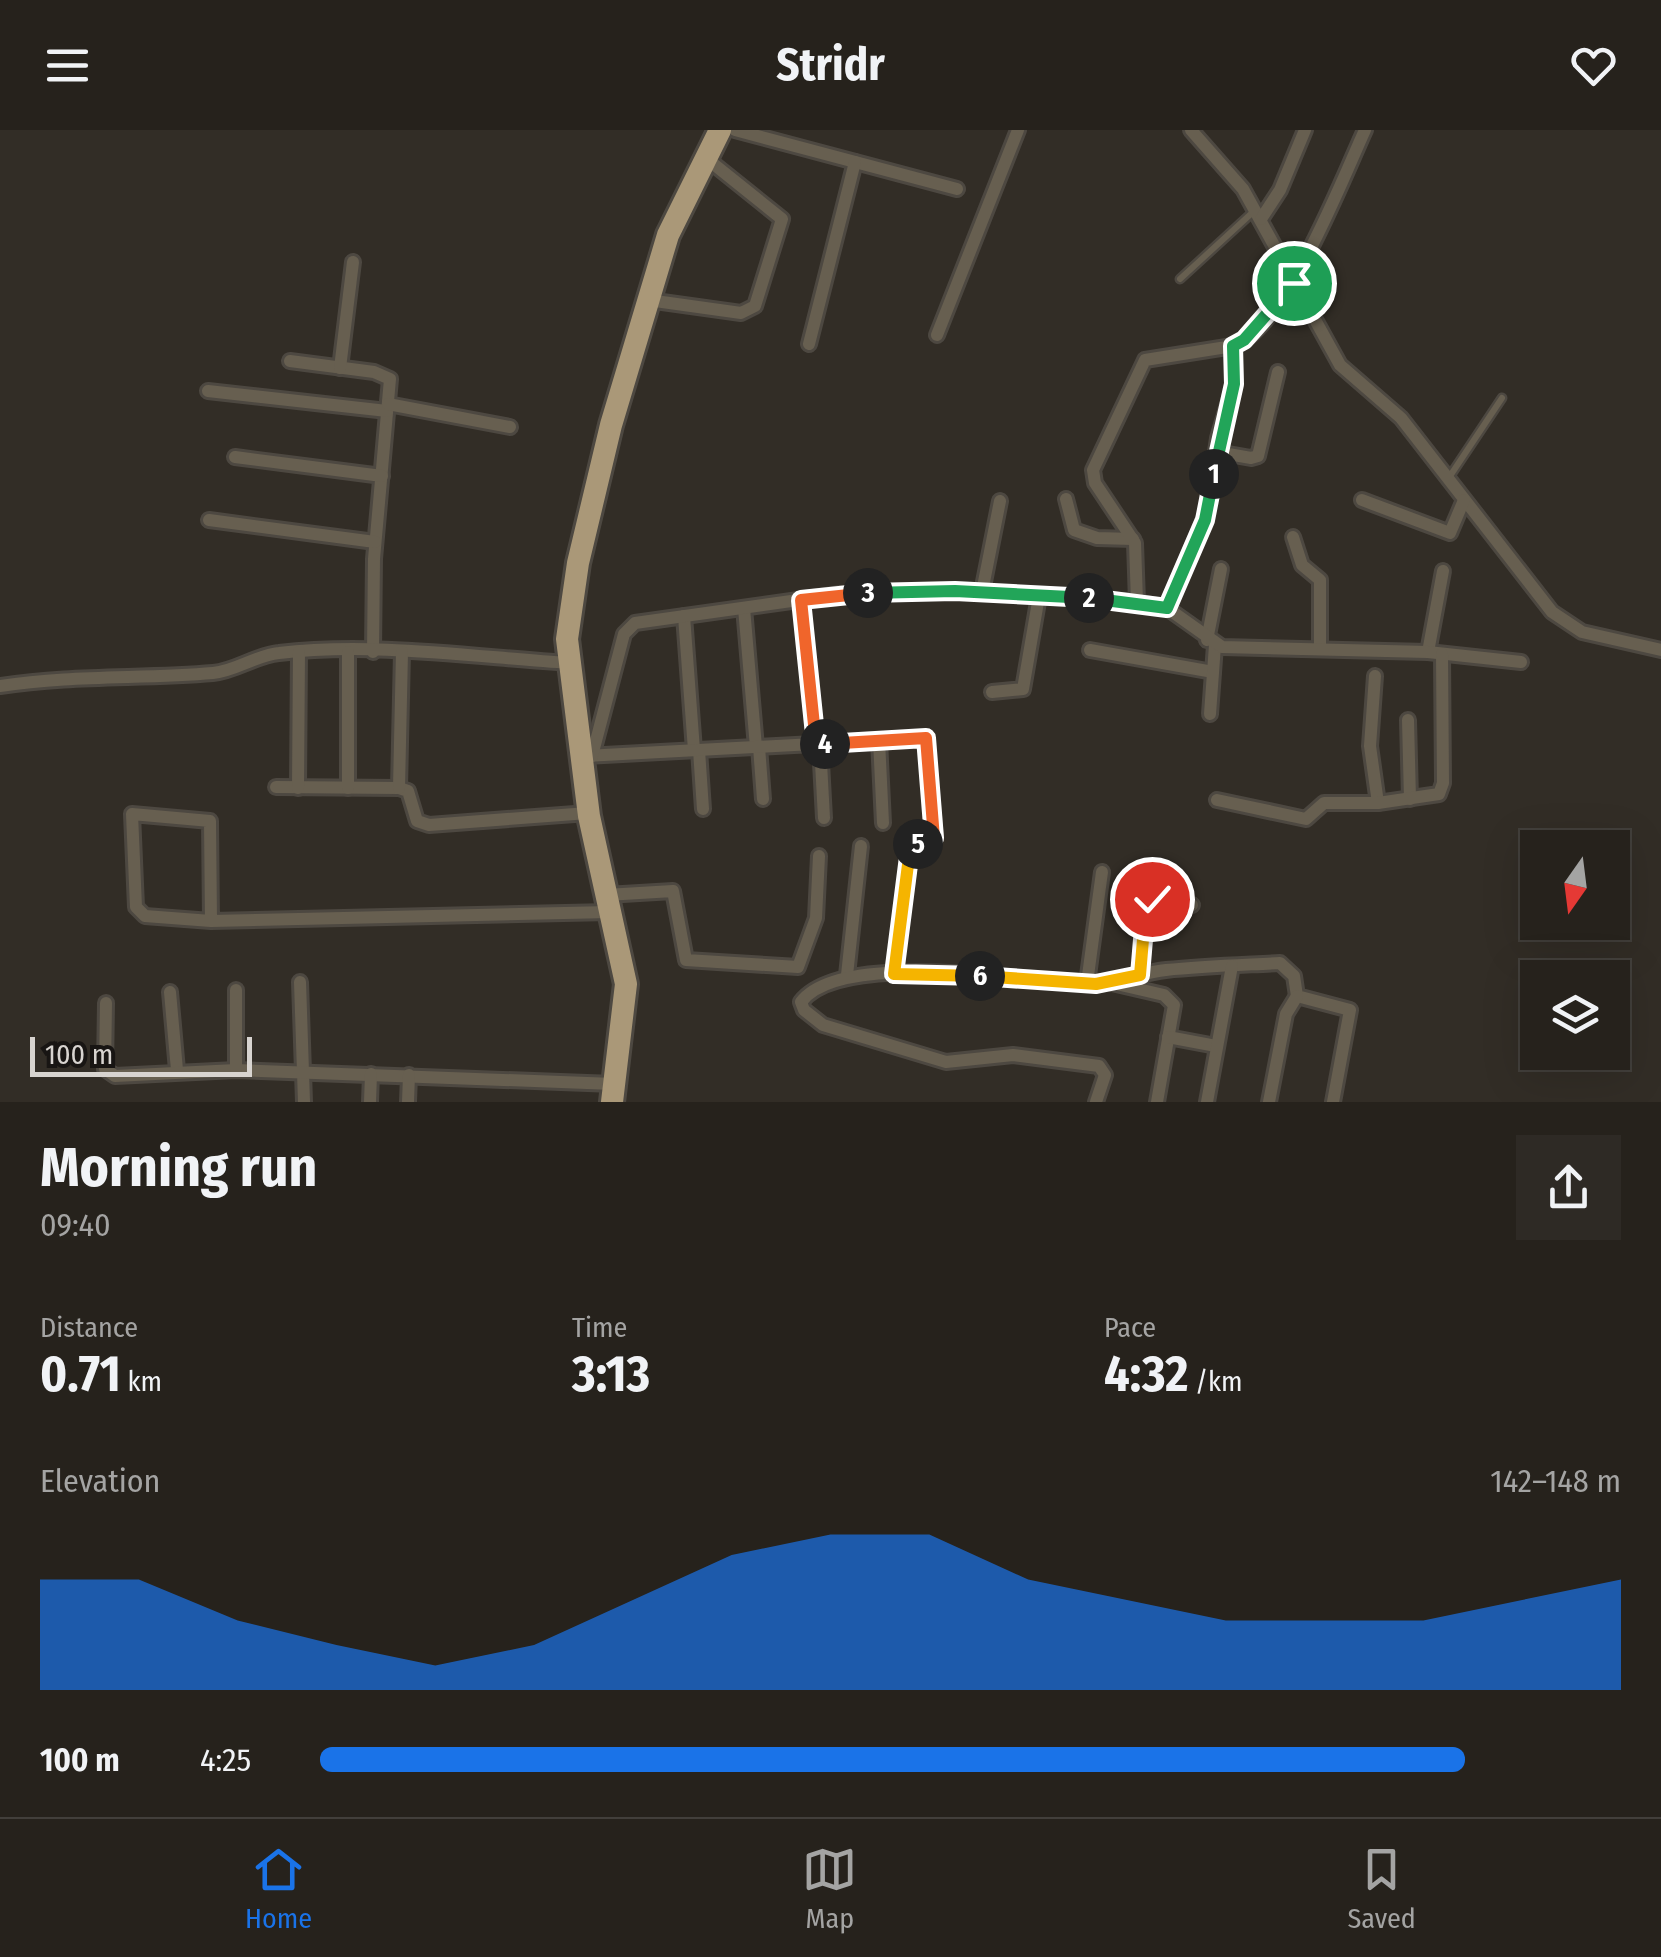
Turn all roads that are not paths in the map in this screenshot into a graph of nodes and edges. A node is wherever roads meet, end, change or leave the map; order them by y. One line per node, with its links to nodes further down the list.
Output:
1 (720, 130): 7 (highway)
2 (735, 130): 8 (street)
3 (1018, 130): 15 (street)
4 (1190, 130): 10 (street)
5 (1305, 130): 10 (street)
6 (1365, 130): 13 (street)
7 (706, 158): 14 (highway); 14 (street)
8 (855, 162): 9 (street); 16 (street)
9 (957, 189)
10 (1258, 215): 12 (lane); 13 (street)
11 (352, 262): 19 (street)
12 (1180, 279)
13 (1294, 283): 17 (street); 28 (street)
14 (648, 300): 56 (highway)
15 (937, 335)
16 (809, 344)
17 (1233, 346): 25 (street); 35 (street)
18 (290, 361): 19 (street)
19 (340, 368): 23 (street)
20 (1278, 372): 25 (street)
21 (208, 392): 23 (street)
22 (1502, 398): 28 (lane)
23 (388, 408): 24 (street); 27 (street)
24 (510, 426)
25 (1216, 452): 44 (street)
26 (235, 457): 27 (street)
27 (382, 476): 36 (street)
28 (1448, 479): 31 (street)
29 (1066, 499): 35 (street)
30 (1362, 500): 31 (street)
31 (1464, 500): 49 (street)
32 (1000, 501): 39 (street)
33 (209, 520): 36 (street)
34 (1293, 537): 47 (street)
35 (1133, 540): 42 (street)
36 (375, 542): 52 (street)
37 (1221, 569): 46 (street)
38 (1443, 571): 54 (street)
39 (982, 592): 40 (street); 41 (street)
40 (1039, 596): 42 (street); 60 (street)
41 (801, 600): 43 (street); 64 (street)
42 (1137, 602): 44 (street)
43 (744, 608): 45 (street); 65 (street)
44 (1167, 608): 46 (street)
45 (684, 616): 66 (street); 67 (street)
46 (1211, 643): 47 (street); 57 (street)
47 (1320, 649): 54 (street)
48 (1090, 650): 57 (street)
49 (1661, 650)
50 (299, 652): 51 (street); 59 (street); 69 (street)
51 (348, 652): 52 (street); 70 (street)
52 (373, 652): 53 (street)
53 (402, 652): 56 (street); 71 (street)
54 (1435, 653): 55 (street); 73 (street)
55 (1520, 662)
56 (569, 663): 67 (highway)
57 (1213, 672): 61 (street)
58 (1375, 676): 75 (street)
59 (0, 686)
60 (992, 692)
61 (1210, 714)
62 (1408, 720): 73 (street)
63 (879, 740): 64 (street); 79 (street); 87 (street)
64 (818, 744): 65 (street); 78 (street)
65 (758, 747): 66 (street); 72 (street)
66 (697, 750): 67 (street); 76 (street)
67 (587, 756): 77 (highway)
68 (276, 787): 69 (street)
69 (298, 788): 70 (street)
70 (348, 788): 71 (street)
71 (399, 788): 77 (street)
72 (764, 799)
73 (1410, 799): 75 (street)
74 (1218, 800): 75 (street)
75 (1378, 803)
76 (703, 809)
77 (588, 813): 83 (highway)
78 (824, 818)
79 (883, 823)
80 (861, 846): 88 (street)
81 (820, 856): 83 (street)
82 (1102, 872): 91 (street)
83 (608, 904): 85 (street); 104 (highway)
84 (1192, 905): 89 (street)
85 (211, 921): 85 (street)
86 (1232, 966): 89 (street); 95 (street); 98 (street)
87 (894, 974): 88 (street); 91 (street)
88 (847, 975): 108 (street)
89 (1140, 975): 92 (street)
90 (300, 982): 101 (street)
91 (1087, 983): 92 (street)
92 (1108, 983): 97 (street)
93 (236, 990): 100 (street)
94 (170, 992): 99 (street)
95 (1297, 996): 111 (street); 112 (street)
96 (106, 1003): 99 (street)
97 (1168, 1038): 98 (street); 109 (street)
98 (1216, 1046): 110 (street)
99 (177, 1070): 100 (street)
100 (236, 1070): 101 (street)
101 (302, 1072): 102 (street); 105 (street)
102 (371, 1074): 103 (street); 106 (street)
103 (409, 1075): 104 (street); 107 (street)
104 (613, 1093)
105 (304, 1102)
106 (370, 1102)
107 (408, 1102)
108 (1096, 1102)
109 (1156, 1102)
110 (1207, 1102)
111 (1269, 1102)
112 (1333, 1102)

